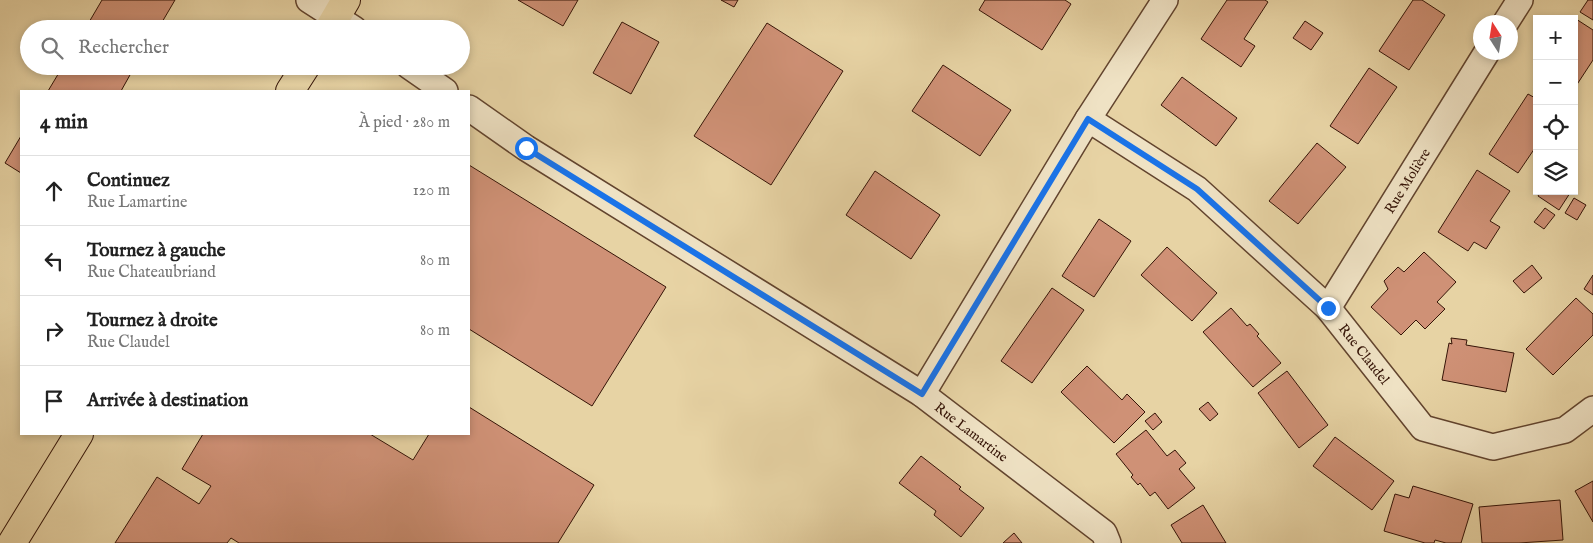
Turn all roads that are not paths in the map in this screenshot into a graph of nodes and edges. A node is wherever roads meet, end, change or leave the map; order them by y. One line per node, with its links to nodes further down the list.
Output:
1 (309, 0): 5 (street)
2 (1165, 0): 12 (street)
3 (1520, 0): 4 (street)
4 (1510, 15)
5 (341, 19)
6 (1482, 60): 13 (street, Rue Molière)
7 (300, 75): 9 (main road)
8 (422, 75): 10 (street)
9 (291, 90)
10 (444, 90)
11 (470, 109): 14 (street, Rue Lamartine)
12 (1088, 119): 13 (street, Rue Claudel); 14 (street)
13 (1328, 308): 15 (street, Rue Claudel)
14 (922, 394): 18 (street, Rue Lamartine)
15 (1593, 409)
16 (78, 435): 17 (main road)
17 (12, 543)
18 (1108, 543)

